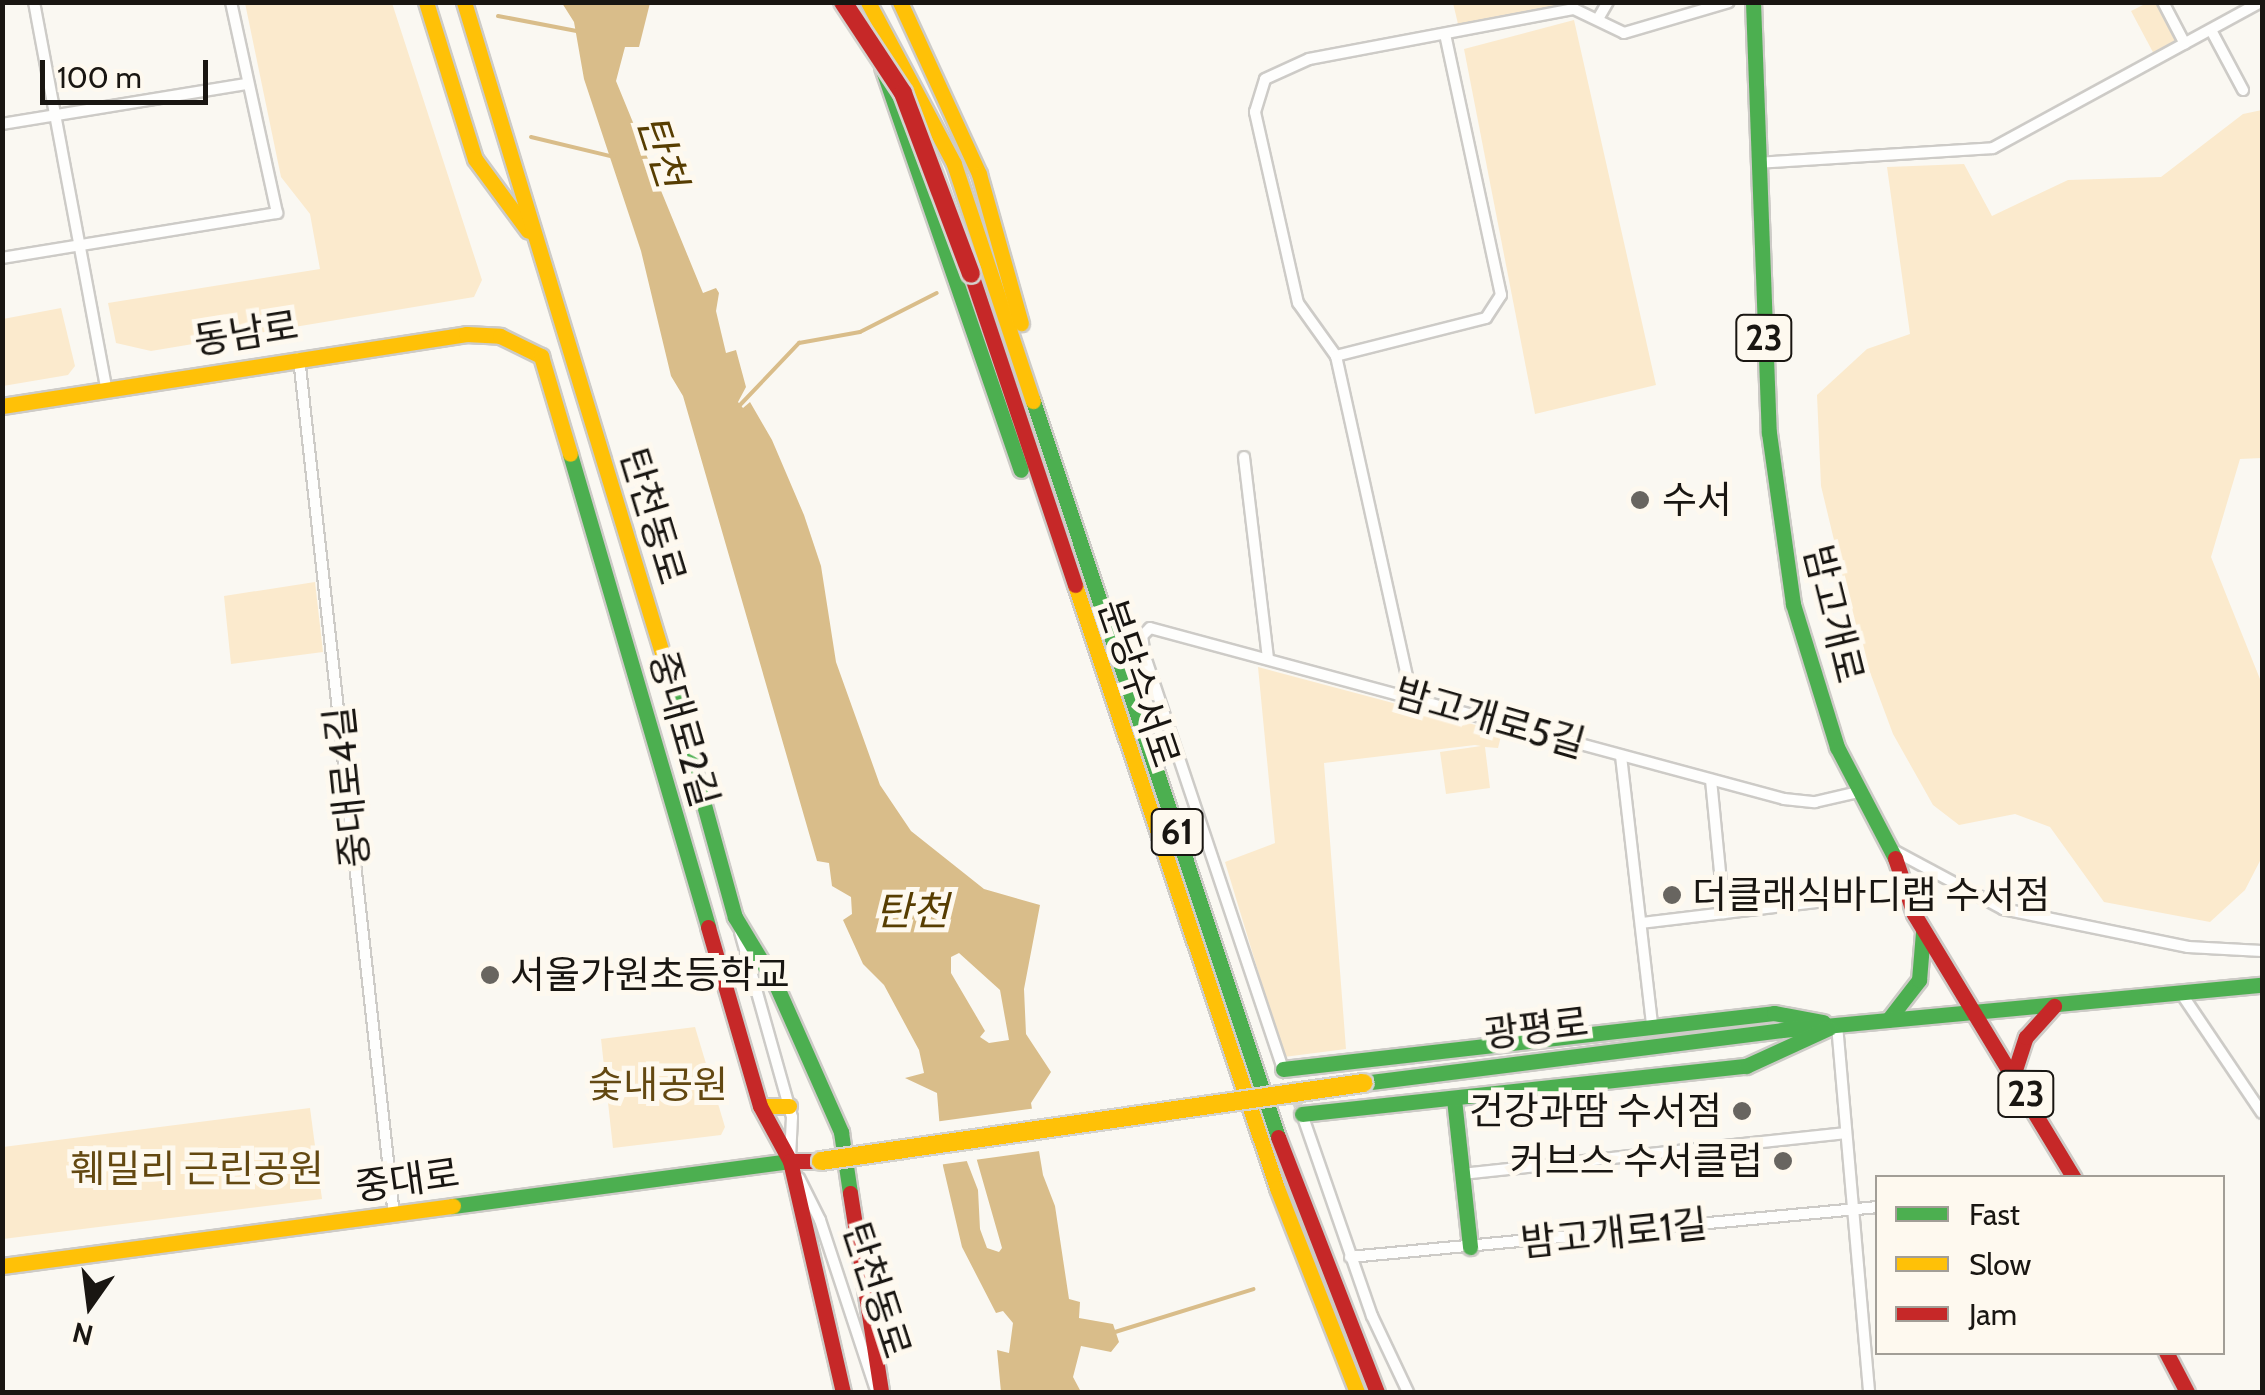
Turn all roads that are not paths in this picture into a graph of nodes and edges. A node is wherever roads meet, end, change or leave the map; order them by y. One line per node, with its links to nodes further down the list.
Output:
1 (34, 2): 21 (street)
2 (231, 2): 19 (street)
3 (426, 2): 24 (main road)
4 (464, 2): 24 (main road, 탄천동로)
5 (843, 2): 34 (main road, 분당수서로 / 61, bridge)
6 (868, 2): 27 (main road, 분당수서로 / 61); 34 (main road)
7 (900, 2): 27 (main road)
8 (1587, 2): 14 (street)
9 (1608, 2): 15 (street)
10 (1728, 2): 15 (street)
11 (1754, 2): 23 (main road, 밤고개로 / 23)
12 (2163, 2): 18 (street)
13 (2261, 2): 16 (street)
14 (1574, 9): 15 (street); 17 (street)
15 (1598, 19)
16 (2211, 30): 18 (street); 20 (street)
17 (1445, 34): 29 (street); 29 (street)
18 (2186, 44): 23 (street)
19 (246, 84): 21 (street); 25 (street)
20 (2243, 90)
21 (57, 114): 22 (street); 25 (street)
22 (2, 124)
23 (1757, 163): 39 (main road, 밤고개로 / 23)
24 (537, 242): 43 (main road, 탄천동로)
25 (78, 246): 26 (street); 31 (street)
26 (2, 258)
27 (1000, 265): 78 (main road, 분당수서로 / 61)
28 (500, 336): 30 (main road, 동남로); 58 (main road, 중대로2길)
29 (1336, 356): 36 (street)
30 (299, 358): 31 (main road, 동남로); 70 (street, 중대로4길)
31 (106, 388): 32 (main road, 동남로)
32 (2, 406)
33 (1244, 457): 35 (street)
34 (1066, 570): 77 (main road, 분당수서로 / 61)
35 (1268, 656): 36 (street, 밤고개로5길); 55 (street, 밤고개로5길)
36 (1411, 695): 37 (street, 밤고개로5길)
37 (1622, 756): 38 (street, 밤고개로5길); 44 (street)
38 (1712, 780): 39 (street, 밤고개로5길); 42 (street)
39 (1858, 792): 40 (main road, 밤고개로 / 23)
40 (1892, 850): 45 (main road, 밤고개로 / 23); 46 (street)
41 (1832, 900): 42 (street)
42 (1724, 913): 44 (street)
43 (735, 917): 59 (street, 탄천동로); 76 (main road)
44 (1640, 923): 53 (street)
45 (1924, 932): 50 (main road, 밤고개로 / 23); 51 (main road)
46 (2262, 950)
47 (2262, 986): 48 (main road, 광평로)
48 (2183, 996): 49 (main road, 광평로); 61 (street)
49 (2054, 1006): 50 (main road, 광평로); 56 (main road)
50 (1972, 1014): 51 (main road, 광평로); 56 (main road, 밤고개로 / 23)
51 (1888, 1020): 52 (main road, 광평로)
52 (1837, 1024): 53 (main road); 57 (main road); 63 (street); 65 (main road, 광평로, bridge)
53 (1652, 1025): 54 (main road)
54 (1342, 1062): 55 (main road); 60 (main road)
55 (1282, 1069)
56 (2014, 1072): 67 (main road, 밤고개로 / 23)
57 (1454, 1099): 60 (main road); 66 (main road, 광평로)
58 (760, 1106): 59 (main road); 64 (main road, 중대로2길)
59 (789, 1106): 64 (street, 탄천동로)
60 (1365, 1109): 62 (main road)
61 (2262, 1113)
62 (1302, 1114): 72 (street)
63 (1844, 1133): 66 (street); 69 (street)
64 (790, 1161): 65 (main road, 중대로); 70 (main road, 중대로); 75 (main road, 중대로2길); 76 (street, 탄천동로)
65 (820, 1161)
66 (1462, 1174): 71 (main road, 광평로)
67 (2072, 1175)
68 (1875, 1206): 69 (street, 밤고개로1길)
69 (1851, 1210): 71 (street, 밤고개로1길); 80 (street)
70 (394, 1216): 73 (main road, 중대로)
71 (1470, 1247): 72 (street, 밤고개로1길)
72 (1350, 1258): 79 (street)
73 (2, 1266)
74 (2168, 1355): 81 (main road)
75 (844, 1392)
76 (879, 1392)
77 (1357, 1392)
78 (1376, 1392)
79 (1408, 1392)
80 (1870, 1392)
81 (2187, 1392)

